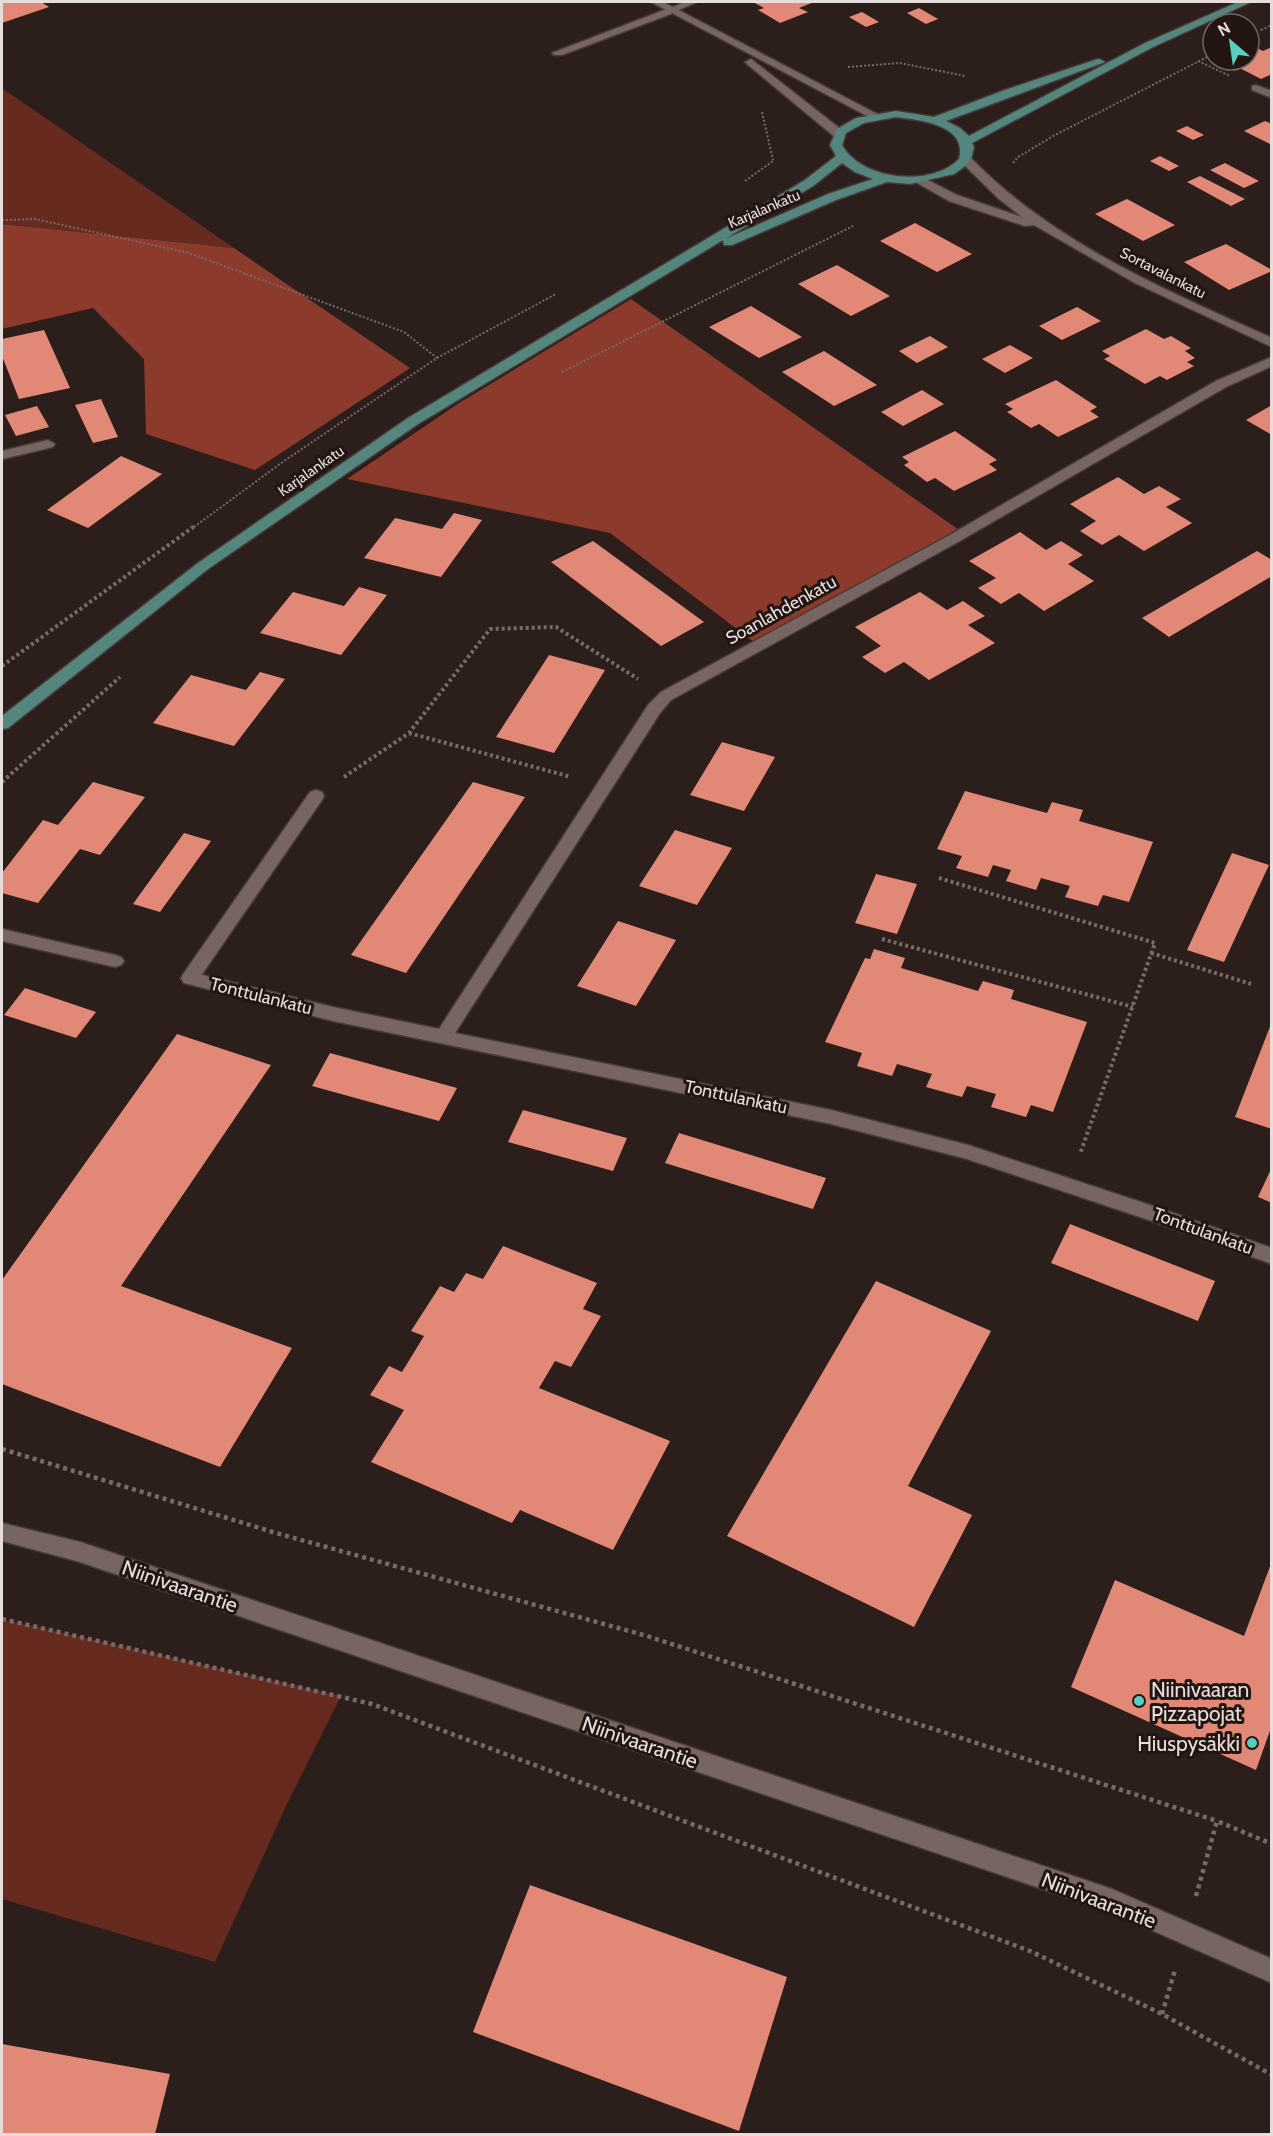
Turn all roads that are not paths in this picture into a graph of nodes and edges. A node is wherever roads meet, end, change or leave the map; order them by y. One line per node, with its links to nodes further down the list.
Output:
1 (656, 2): 4 (street)
2 (692, 2): 4 (street)
3 (1246, 2): 6 (main road)
4 (672, 10): 5 (street); 7 (street)
5 (708, 31): 10 (street); 12 (street)
6 (1149, 45): 11 (main road); 13 (main road)
7 (558, 53)
8 (1256, 88): 9 (street)
9 (1272, 95)
10 (875, 116): 11 (main road); 12 (main road)
11 (937, 120): 13 (main road)
12 (839, 134): 14 (main road)
13 (966, 142): 15 (main road)
14 (841, 158): 16 (main road); 19 (main road, Karjalankatu)
15 (965, 159): 17 (main road); 18 (street, Sortavalankatu)
16 (884, 178): 17 (main road); 19 (main road, Karjalankatu)
17 (918, 180): 18 (street, Sortavalankatu)
18 (1042, 227): 20 (street, Sortavalankatu)
19 (657, 273): 24 (main road, Karjalankatu)
20 (1272, 343)
21 (1272, 361): 28 (street, Soanlahdenkatu)
22 (48, 444): 23 (street)
23 (2, 455)
24 (2, 724)
25 (316, 796): 28 (street, Tonttulankatu)
26 (2, 935): 27 (street)
27 (115, 961)
28 (443, 1037): 29 (street, Tonttulankatu)
29 (1272, 1256)
30 (2, 1532): 31 (street, Niinivaarantie)
31 (1272, 1971)

